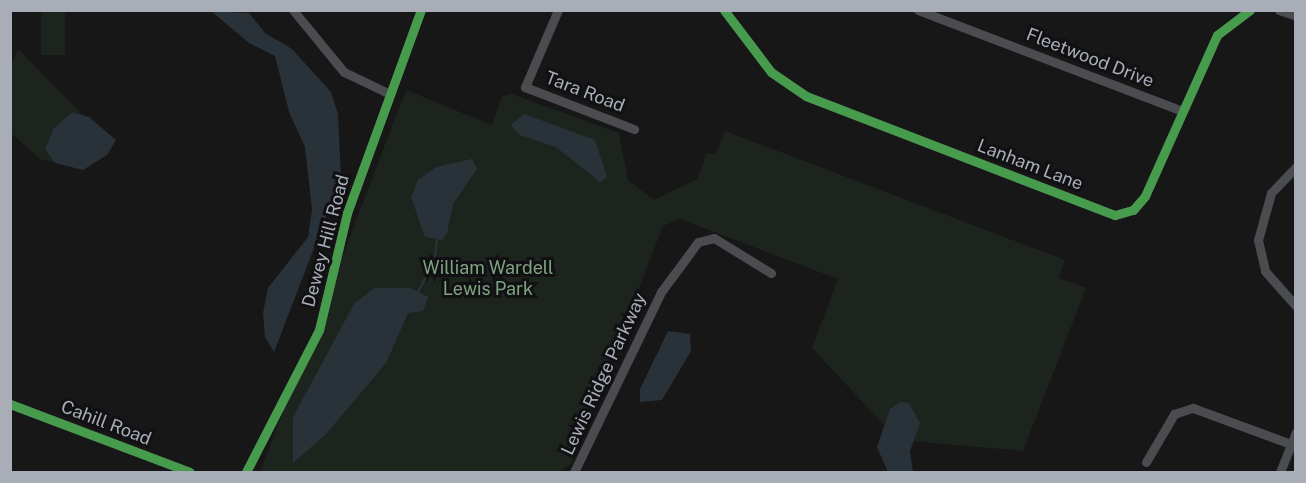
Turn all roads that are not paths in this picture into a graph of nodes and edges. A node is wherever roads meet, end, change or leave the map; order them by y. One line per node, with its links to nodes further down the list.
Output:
1 (294, 10): 9 (street)
2 (422, 10): 9 (street, Dewey Hill Road)
3 (558, 10): 11 (street, Tara Road)
4 (724, 10): 10 (street, Lanham Lane)
5 (918, 10): 10 (street, Fleetwood Drive)
6 (1250, 10): 10 (street, Lanham Lane)
7 (1279, 10): 8 (street)
8 (1296, 15)
9 (390, 94): 21 (street, Dewey Hill Road)
10 (1182, 111)
11 (634, 129)
12 (1296, 167): 14 (street)
13 (771, 273): 22 (street, Lewis Ridge Parkway)
14 (1296, 306)
15 (10, 404): 19 (street, Cahill Road)
16 (1296, 432): 17 (street)
17 (1291, 444): 18 (street); 23 (street)
18 (1146, 462)
19 (177, 469): 20 (street, Cahill Road)
20 (190, 472)
21 (246, 472)
22 (574, 472)
23 (1280, 472)

